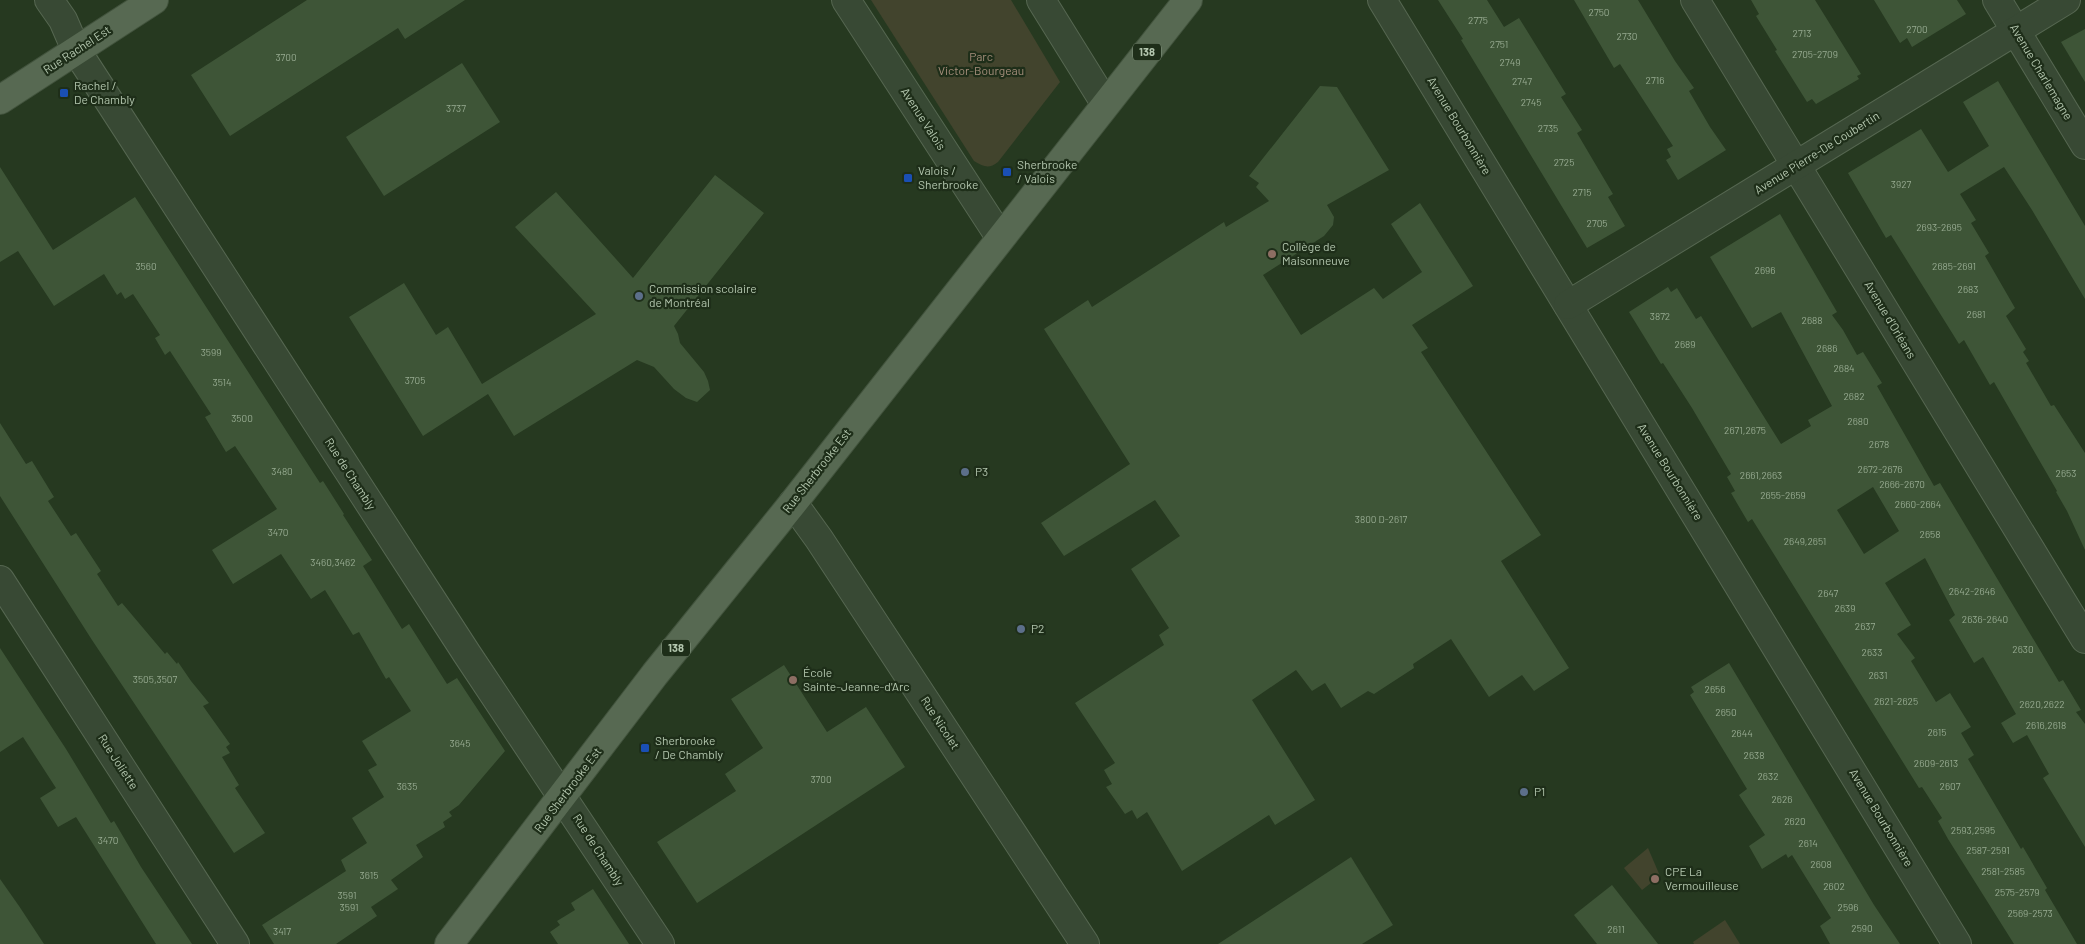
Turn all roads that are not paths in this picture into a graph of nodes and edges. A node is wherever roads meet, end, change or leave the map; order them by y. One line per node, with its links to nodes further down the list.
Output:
1 (50, 0): 11 (street, Rue de Chambly)
2 (154, 0): 11 (main road, Rue Rachel Est)
3 (846, 0): 16 (street, Avenue Valois)
4 (1040, 0): 13 (street)
5 (1188, 0): 13 (main road, Rue Sherbrooke Est / 138)
6 (1382, 0): 17 (street, Avenue Bourbonnière)
7 (1695, 0): 15 (street, Avenue d'Orléans)
8 (1997, 0): 10 (street, Avenue Charlemagne)
9 (2066, 0): 10 (street, Avenue Pierre-De Coubertin)
10 (2016, 30): 14 (street, Avenue Charlemagne); 15 (street, Avenue Pierre-De Coubertin)
11 (76, 50): 12 (main road, Rue Rachel Est); 21 (street, Rue de Chambly)
12 (0, 100)
13 (1105, 103): 16 (main road, Rue Sherbrooke Est / 138)
14 (2085, 145)
15 (1797, 166): 17 (street, Avenue Pierre-De Coubertin); 20 (street, Avenue d'Orléans)
16 (1000, 237): 18 (main road, Rue Sherbrooke Est / 138)
17 (1568, 305): 26 (street, Avenue Bourbonnière)
18 (793, 502): 21 (main road, Rue Sherbrooke Est / 138); 25 (street, Rue Nicolet)
19 (0, 580): 22 (street, Rue Joliette)
20 (2085, 640)
21 (563, 797): 23 (main road, Rue Sherbrooke Est / 138); 24 (street, Rue de Chambly)
22 (235, 944)
23 (449, 944)
24 (660, 944)
25 (1085, 944)
26 (1957, 944)

